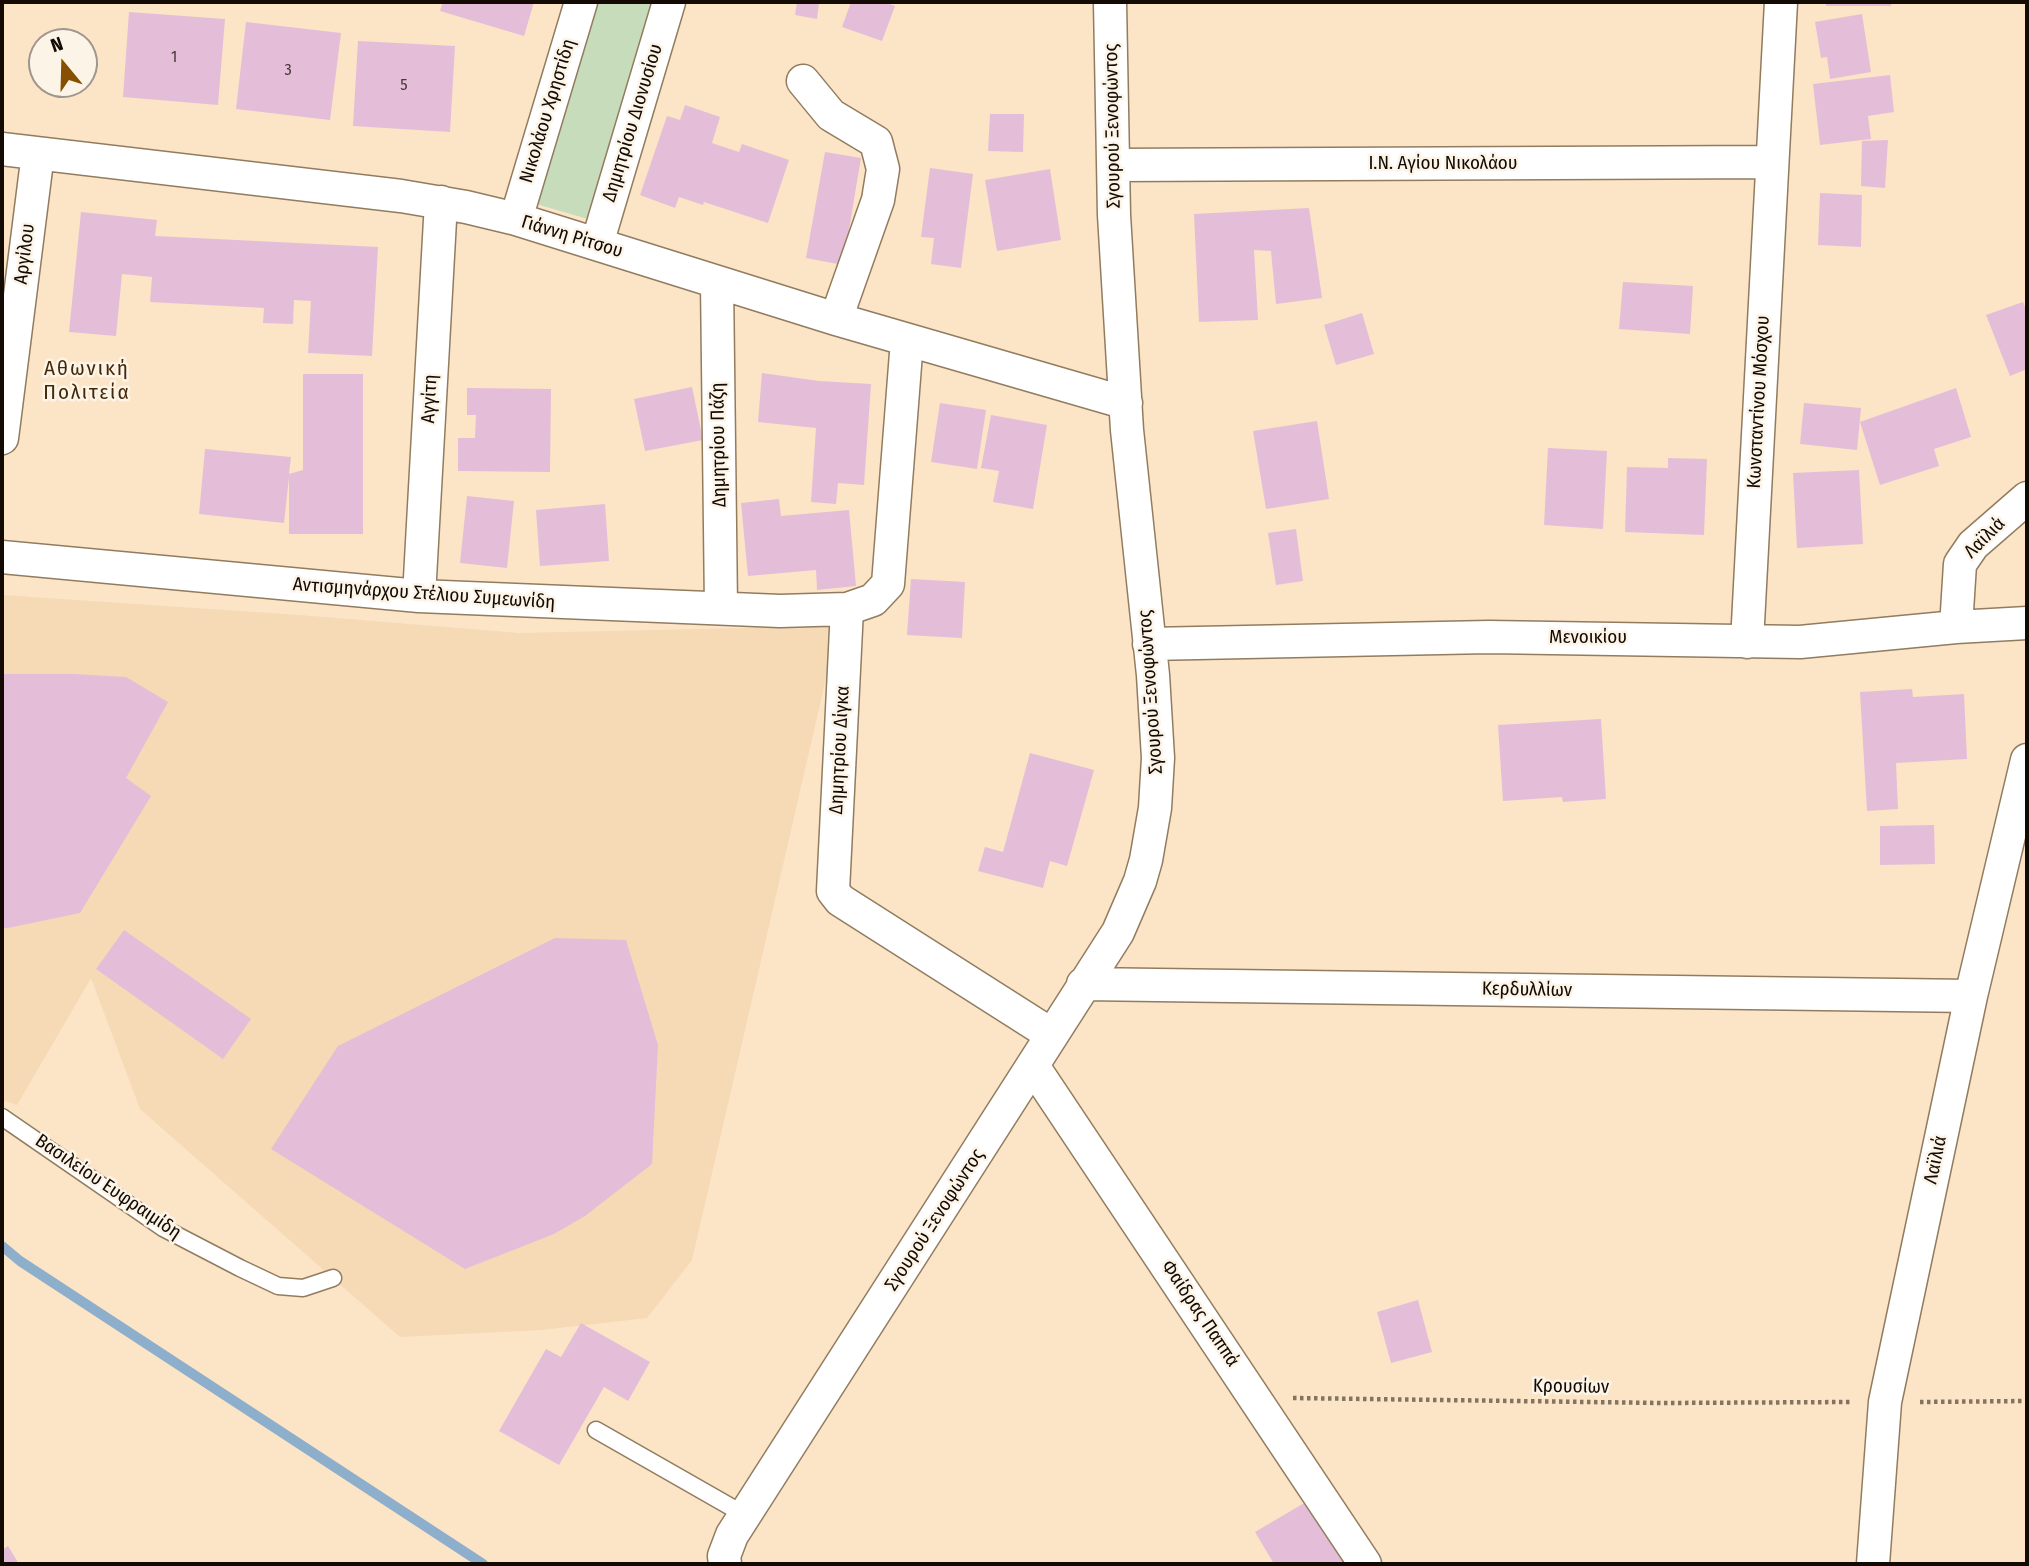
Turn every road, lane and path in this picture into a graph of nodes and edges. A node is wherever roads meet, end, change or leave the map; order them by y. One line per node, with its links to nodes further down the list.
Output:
1 (581, 2): 11 (street, Νικολάου Χρηστίδη)
2 (669, 2): 12 (street, Δημητρίου Διονυσίου)
3 (1110, 2): 9 (street, Σγουρού Ξενοφώντος)
4 (1781, 2): 8 (street, Κωνσταντίνου Μόσχου)
5 (803, 80): 14 (street)
6 (2, 149): 7 (street, Γιάννη Ρίτσου)
7 (38, 153): 10 (street, Γιάννη Ρίτσου); 17 (street, Αργίλου)
8 (1772, 162): 9 (street, Ι.Ν. Αγίου Νικολάου); 25 (street, Κωνσταντίνου Μόσχου)
9 (1113, 165): 16 (street, Σγουρού Ξενοφώντος)
10 (441, 202): 11 (street, Γιάννη Ρίτσου); 20 (street, Αγγίτη)
11 (516, 219): 12 (street, Γιάννη Ρίτσου)
12 (597, 244): 13 (street, Γιάννη Ρίτσου)
13 (717, 282): 14 (street, Γιάννη Ρίτσου); 21 (street, Δημητρίου Πάζη)
14 (836, 319): 15 (street, Γιάννη Ρίτσου)
15 (907, 340): 16 (street, Γιάννη Ρίτσου); 22 (street)
16 (1126, 403): 26 (street, Σγουρού Ξενοφώντος)
17 (2, 438)
18 (2027, 498): 24 (street, Λαϊλιά)
19 (2, 557): 20 (street, Αντισμηνάρχου Στέλιου Συμεωνίδη)
20 (419, 596): 21 (street, Αντισμηνάρχου Στέλιου Συμεωνίδη)
21 (721, 608): 22 (street, Αντισμηνάρχου Στέλιου Συμεωνίδη)
22 (847, 609): 30 (street, Δημητρίου Δίγκα)
23 (2027, 623): 24 (street, Μενοικίου)
24 (1956, 627): 25 (street, Μενοικίου)
25 (1747, 642): 26 (street, Μενοικίου)
26 (1149, 644): 28 (street, Σγουρού Ξενοφώντος)
27 (2027, 760): 29 (street, Λαϊλιά)
28 (1083, 984): 29 (street, Κερδυλλίων); 30 (street, Σγουρού Ξενοφώντος)
29 (1971, 996): 36 (street, Λαϊλιά)
30 (1052, 1035): 31 (street, Σγουρού Ξενοφώντος)
31 (1033, 1066): 34 (street, Φαίδρας Παππά); 38 (street, Σγουρού Ξενοφώντος)
32 (2, 1117): 33 (lane, Βασιλείου Ευφραιμίδη)
33 (333, 1278)
34 (1256, 1398): 36 (path, Κρουσίων); 40 (street, Φαίδρας Παππά)
35 (2027, 1401): 36 (path, Κρουσίων)
36 (1885, 1402): 41 (street, Λαϊλιά)
37 (596, 1430): 38 (lane)
38 (745, 1515): 39 (street, Σγουρού Ξενοφώντος)
39 (724, 1560)
40 (1365, 1564)
41 (1872, 1564)

